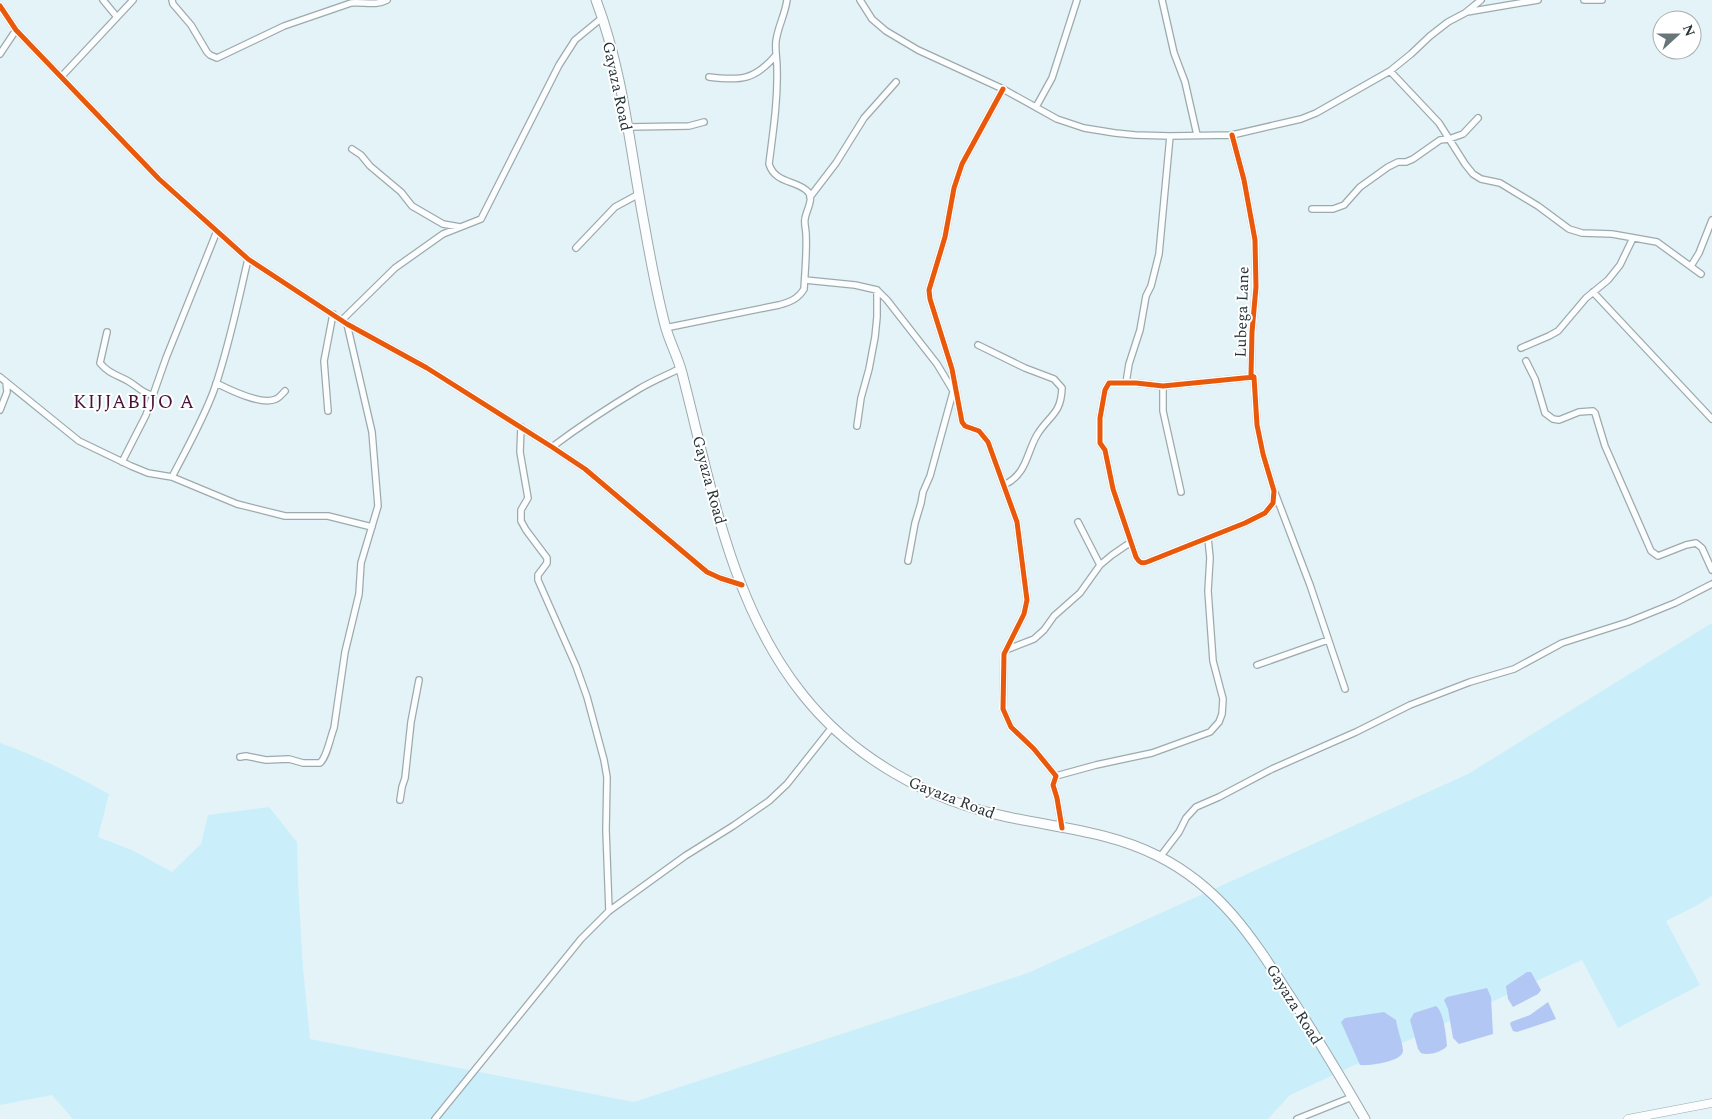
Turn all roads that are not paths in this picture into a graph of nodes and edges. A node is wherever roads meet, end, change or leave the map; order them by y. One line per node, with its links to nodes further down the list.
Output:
1 (103, 0): 17 (street)
2 (133, 0): 17 (street)
3 (172, 0): 4 (street)
4 (387, 0)
5 (596, 0): 16 (main road, Gayaza Road)
6 (787, 0): 20 (street)
7 (860, 0): 25 (street)
8 (1077, 0): 26 (street)
9 (1162, 0): 30 (street)
10 (1481, 0): 15 (street)
11 (1538, 0): 15 (street)
12 (1584, 0): 13 (street)
13 (1602, 0)
14 (0, 6): 18 (street)
15 (1465, 13): 21 (street)
16 (603, 17): 29 (main road, Gayaza Road); 39 (street)
17 (117, 18): 22 (street)
18 (16, 30): 19 (street); 22 (street)
19 (0, 54)
20 (776, 55): 23 (street); 36 (street)
21 (1390, 71): 31 (street); 33 (street)
22 (62, 76): 40 (street)
23 (709, 78)
24 (896, 82): 36 (street)
25 (1003, 89): 26 (street); 65 (street)
26 (1036, 107): 32 (street)
27 (1478, 118): 33 (street)
28 (704, 122): 29 (street)
29 (627, 127): 35 (main road, Gayaza Road)
30 (1197, 135): 31 (street); 32 (street)
31 (1232, 135): 58 (street, Lubega Lane)
32 (1170, 136): 60 (street)
33 (1449, 139): 37 (street); 41 (street)
34 (352, 149): 39 (street)
35 (639, 194): 42 (street); 51 (main road, Gayaza Road)
36 (810, 197): 46 (street)
37 (1312, 209)
38 (1712, 220): 44 (street)
39 (462, 228): 50 (street)
40 (217, 232): 43 (street); 64 (street)
41 (1633, 238): 44 (street); 48 (street)
42 (576, 248)
43 (248, 259): 49 (street); 59 (street)
44 (1691, 266): 45 (street)
45 (1701, 274)
46 (804, 280): 47 (street); 51 (street)
47 (877, 290): 63 (street); 69 (street)
48 (1593, 292): 54 (street); 68 (street)
49 (333, 314): 50 (street); 67 (street)
50 (344, 322): 70 (street); 78 (street)
51 (665, 328): 56 (main road, Gayaza Road)
52 (107, 332): 64 (street)
53 (978, 345): 74 (street)
54 (1521, 348)
55 (1526, 361): 83 (street)
56 (681, 368): 71 (street); 85 (main road, Gayaza Road)
57 (0, 377): 66 (street); 72 (street)
58 (1254, 377): 61 (street); 75 (street, Lubega Lane)
59 (216, 383): 62 (street); 73 (street)
60 (1126, 384): 61 (street); 80 (street)
61 (1163, 386): 76 (street)
62 (285, 391)
63 (953, 392): 65 (street); 81 (street)
64 (152, 395): 72 (street)
65 (957, 398): 74 (street)
66 (0, 410)
67 (328, 411)
68 (1712, 419)
69 (857, 426)
70 (521, 427): 71 (street); 97 (street)
71 (552, 447): 85 (street)
72 (122, 462): 73 (street)
73 (172, 476): 78 (street)
74 (1004, 484): 87 (street)
75 (1274, 491): 79 (street); 86 (street, Lubega Lane)
76 (1180, 492)
77 (1078, 522): 82 (street)
78 (372, 527): 92 (street)
79 (1208, 538): 80 (street); 93 (street)
80 (1131, 542): 82 (street)
81 (908, 561)
82 (1100, 565): 87 (street)
83 (1712, 570)
84 (1712, 584): 96 (street)
85 (742, 585): 91 (main road, Gayaza Road)
86 (1328, 640): 88 (street); 90 (street, Lubega Lane)
87 (1006, 650): 93 (street)
88 (1257, 665)
89 (419, 680): 94 (street)
90 (1345, 689)
91 (833, 726): 95 (main road, Gayaza Road); 97 (street)
92 (240, 757)
93 (1056, 776): 95 (street)
94 (400, 800)
95 (1062, 828): 96 (main road, Gayaza Road)
96 (1160, 857): 98 (main road, Gayaza Road)
97 (609, 911): 100 (street)
98 (1352, 1097): 101 (street); 102 (main road, Gayaza Road)
99 (1712, 1103): 103 (street)
100 (435, 1119)
101 (1298, 1119)
102 (1365, 1119)
103 (1628, 1119)

